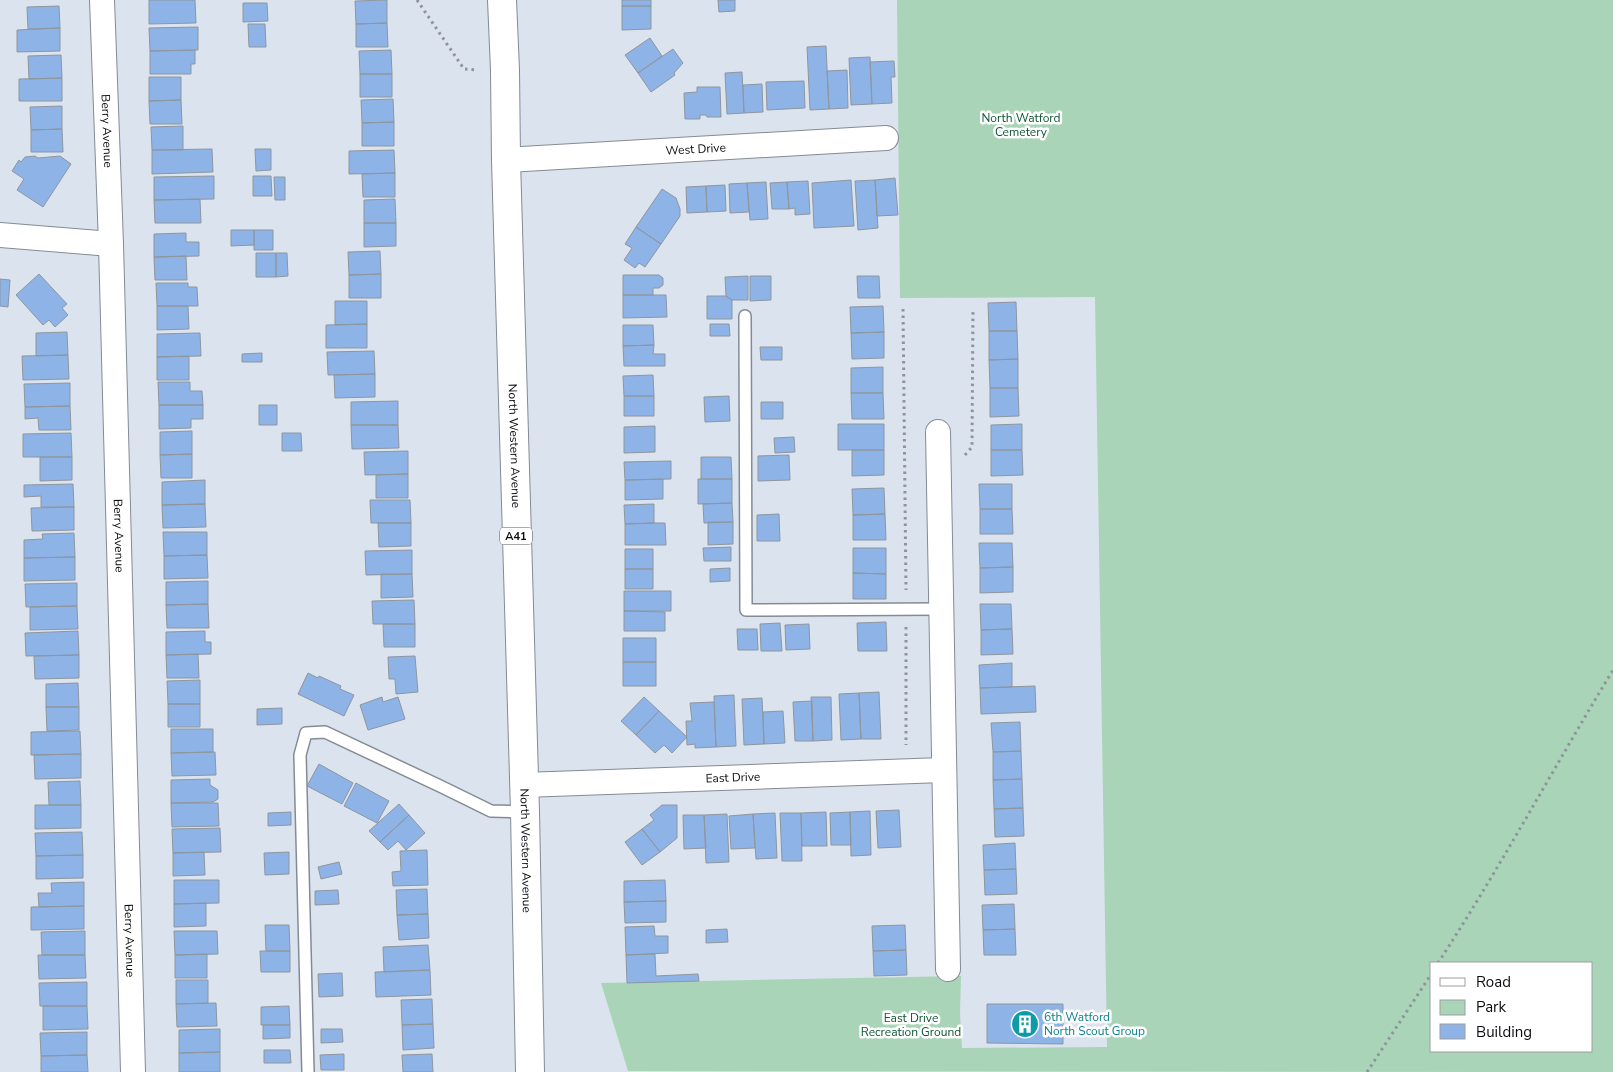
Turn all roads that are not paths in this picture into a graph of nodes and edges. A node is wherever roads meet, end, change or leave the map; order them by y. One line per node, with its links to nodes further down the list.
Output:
1 (102, 0): 6 (street, Berry Avenue)
2 (502, 0): 4 (highway, North Western Avenue / A41)
3 (886, 138): 4 (street, West Drive)
4 (506, 160): 11 (highway, North Western Avenue / A41)
5 (0, 235): 6 (street)
6 (111, 244): 13 (street, Berry Avenue)
7 (745, 316): 9 (lane)
8 (938, 432): 9 (street)
9 (942, 609): 10 (street)
10 (943, 770): 11 (street, East Drive); 12 (street)
11 (524, 799): 14 (lane); 15 (highway, North Western Avenue / A41)
12 (948, 969)
13 (133, 1072)
14 (308, 1072)
15 (530, 1072)

